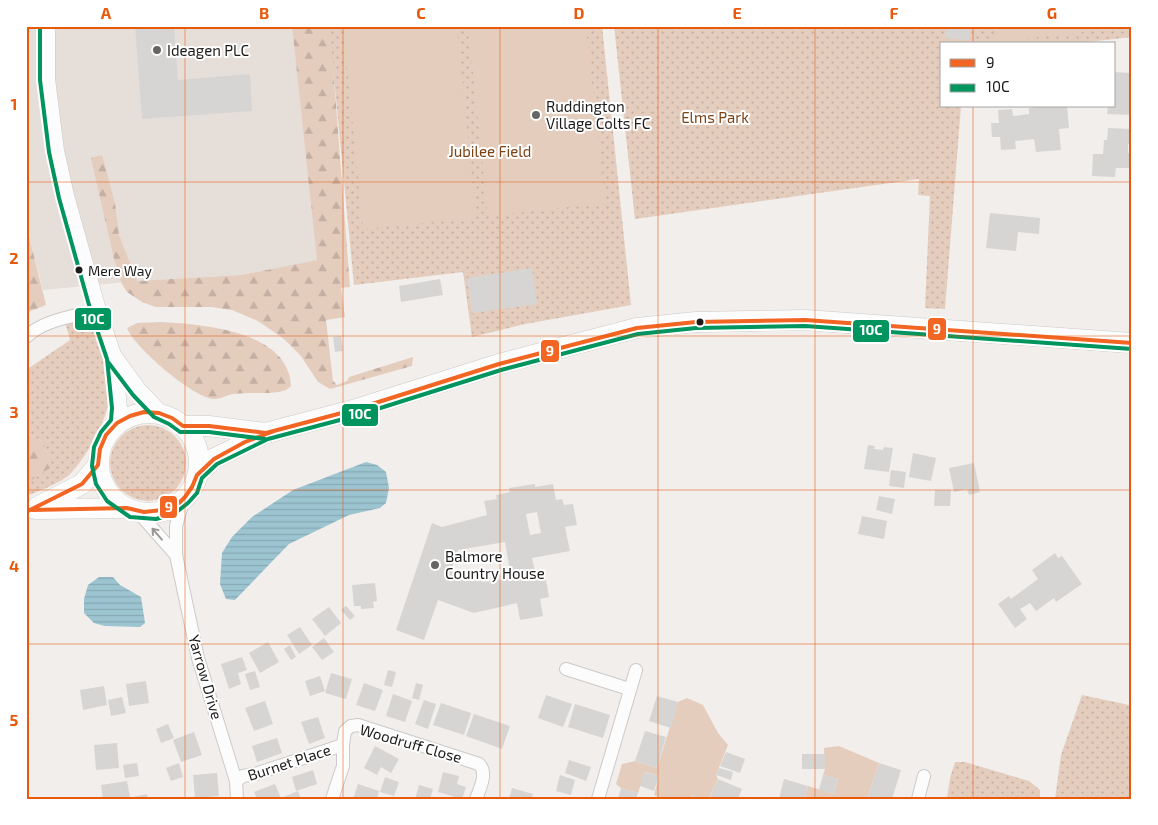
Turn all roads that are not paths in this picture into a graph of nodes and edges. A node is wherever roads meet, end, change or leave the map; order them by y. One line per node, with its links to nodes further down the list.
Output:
1 (46, 26): 2 (street)
2 (97, 310): 3 (street); 5 (street)
3 (26, 337)
4 (1132, 343): 9 (main road)
5 (113, 358): 6 (street); 7 (street)
6 (159, 413): 7 (main road); 8 (main road)
7 (117, 423): 10 (main road)
8 (184, 426): 9 (main road); 11 (main road)
9 (266, 433): 11 (main road)
10 (98, 465): 13 (main road); 14 (main road)
11 (198, 474): 12 (main road)
12 (184, 498): 14 (main road); 15 (street, Yarrow Drive)
13 (30, 510): 14 (main road)
14 (132, 510): 15 (street, one-way to 14)
15 (176, 555): 21 (street, Yarrow Drive)
16 (566, 669): 18 (street)
17 (636, 670): 18 (street)
18 (629, 690): 25 (street)
19 (343, 745): 21 (street, Burnet Place); 23 (street, Woodruff Close); 24 (street, Woodruff Close)
20 (924, 776): 26 (street)
21 (236, 780): 22 (street, Yarrow Drive)
22 (237, 799)
23 (332, 799)
24 (476, 799)
25 (598, 799)
26 (918, 799)

